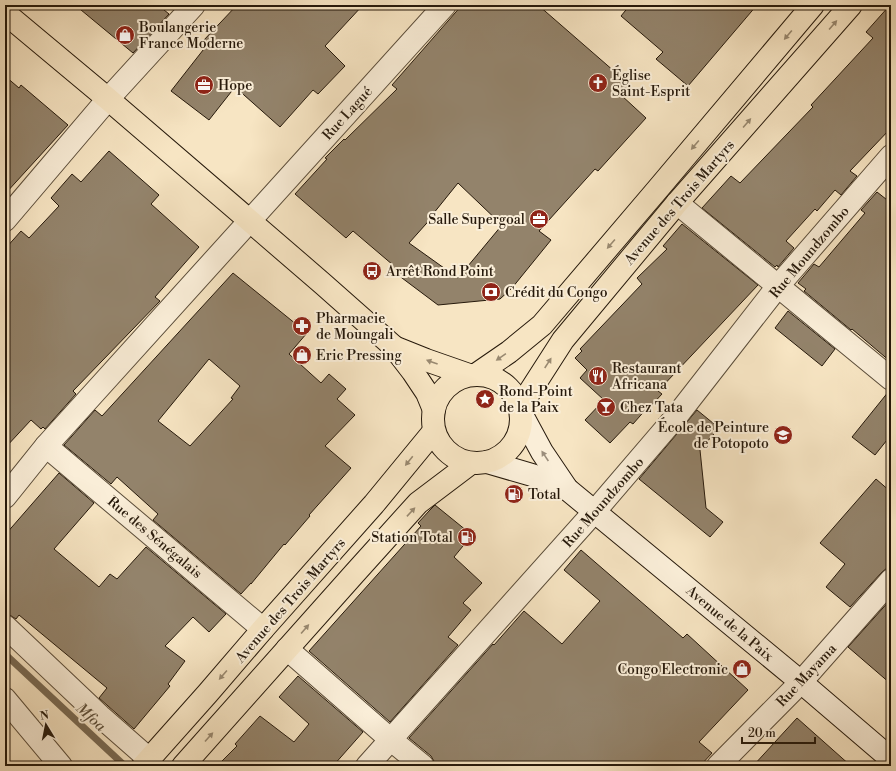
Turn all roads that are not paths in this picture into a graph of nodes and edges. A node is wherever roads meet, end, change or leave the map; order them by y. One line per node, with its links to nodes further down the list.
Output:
1 (194, 5): 6 (street)
2 (445, 5): 10 (street, Rue Lagué)
3 (813, 5): 13 (main road, Avenue des Trois Martyrs, one-way to 13)
4 (850, 5): 8 (main road, Avenue des Trois Martyrs, one-way to 4)
5 (5, 13): 6 (main road)
6 (108, 99): 9 (street); 10 (main road)
7 (891, 156): 11 (street, Rue Moundzombo)
8 (677, 203): 11 (street); 15 (main road, Avenue des Trois Martyrs, one-way to 8)
9 (5, 220)
10 (250, 221): 12 (main road); 17 (street, Rue Lagué)
11 (778, 286): 14 (street); 21 (street, Rue Moundzombo)
12 (393, 346): 13 (main road, one-way to 12); 16 (main road)
13 (473, 375): 15 (main road); 16 (main road)
14 (891, 379)
15 (521, 411): 18 (main road); 19 (street, Avenue de la Paix, one-way to 15)
16 (434, 420): 18 (main road); 24 (main road, Avenue des Trois Martyrs, one-way to 24)
17 (46, 446): 20 (street, Rue Lagué); 24 (street, Rue des Sénégalais)
18 (479, 463): 19 (street, Avenue de la Paix); 25 (main road, one-way to 18)
19 (567, 488): 21 (street, Avenue de la Paix)
20 (5, 498)
21 (596, 512): 26 (street, Avenue de la Paix); 28 (street, Rue Moundzombo)
22 (891, 580): 26 (street, Rue Mayama)
23 (5, 626): 30 (street)
24 (263, 629): 30 (main road, Avenue des Trois Martyrs, one-way to 30)
25 (287, 649): 28 (street); 32 (main road, one-way to 25)
26 (801, 682): 29 (street, Avenue de la Paix); 35 (street, Rue Mayama)
27 (5, 699): 31 (street)
28 (390, 739): 33 (street, Rue Moundzombo); 34 (street)
29 (891, 759)
30 (146, 763)
31 (61, 766)
32 (183, 766)
33 (367, 766)
34 (423, 766)
35 (718, 766)

